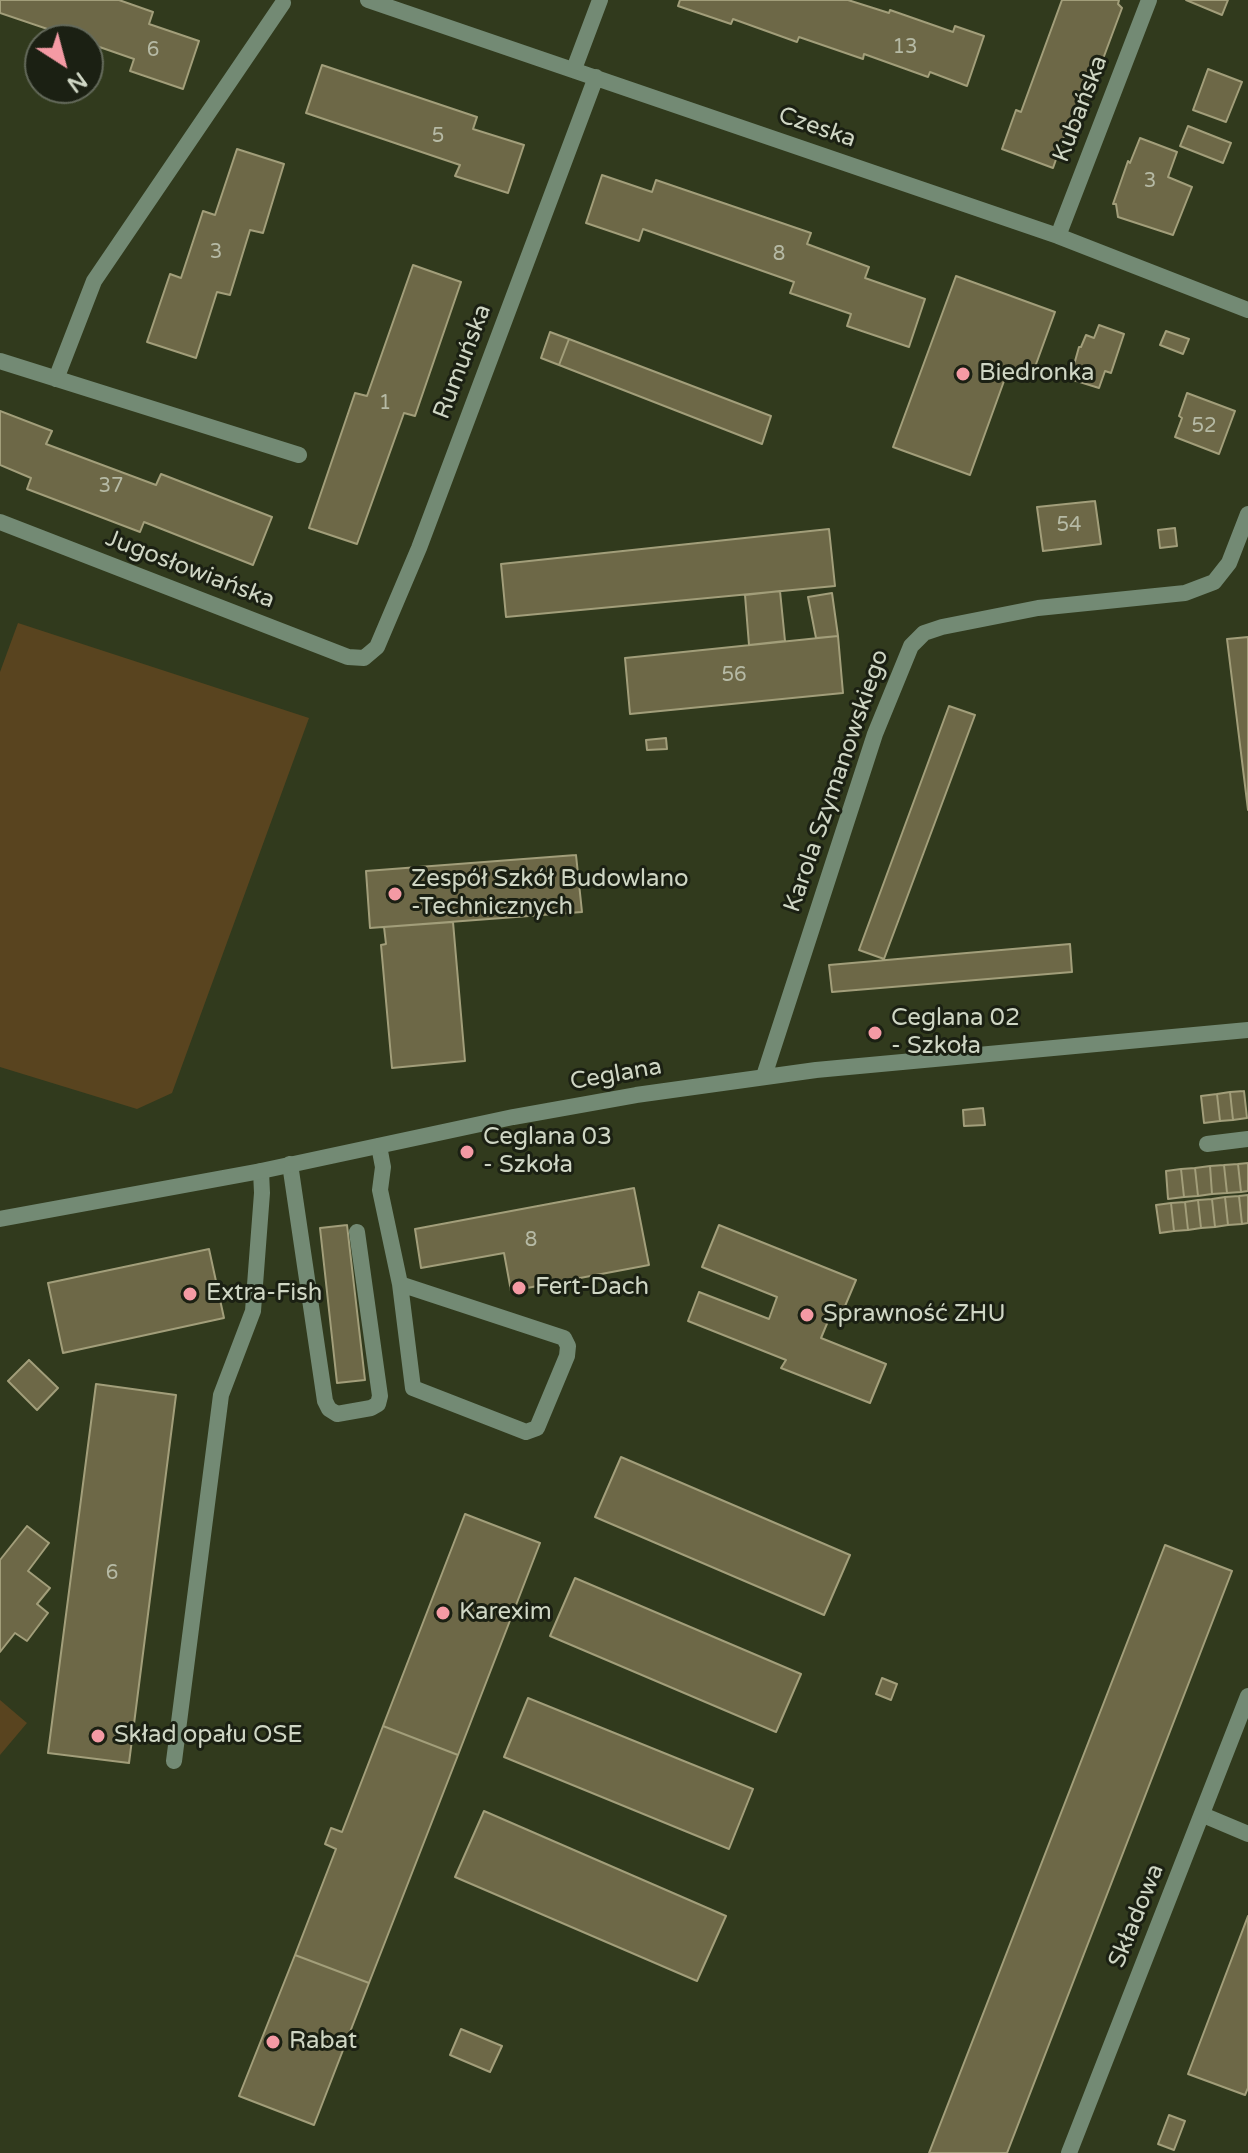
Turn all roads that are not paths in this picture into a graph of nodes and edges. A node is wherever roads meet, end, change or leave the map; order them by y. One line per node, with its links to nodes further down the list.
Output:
1 (368, 0): 5 (street, Czeska)
2 (600, 0): 5 (street)
3 (1149, 0): 7 (street, Kubańska)
4 (283, 3): 10 (street)
5 (574, 69): 6 (street, Czeska)
6 (596, 77): 7 (street, Czeska); 14 (street, Rumuńska)
7 (1058, 236): 8 (street, Czeska)
8 (1248, 310)
9 (0, 361): 10 (street)
10 (56, 379): 11 (street)
11 (299, 455)
12 (1248, 514): 16 (street, Karola Szymanowskiego)
13 (0, 522): 14 (street, Jugosłowiańska)
14 (364, 658)
15 (1248, 1030): 16 (street, Ceglana)
16 (764, 1076): 19 (street, Ceglana)
17 (1248, 1139): 18 (street)
18 (1207, 1144)
19 (379, 1146): 20 (street, Ceglana); 24 (street)
20 (290, 1164): 21 (street, Ceglana); 23 (street)
21 (261, 1171): 22 (street, Ceglana); 26 (street)
22 (0, 1219)
23 (357, 1232)
24 (400, 1284): 24 (street)
25 (1248, 1696): 27 (street, Składowa)
26 (174, 1761)
27 (1203, 1815): 28 (street); 29 (street, Składowa)
28 (1248, 1834)
29 (1069, 2153)

